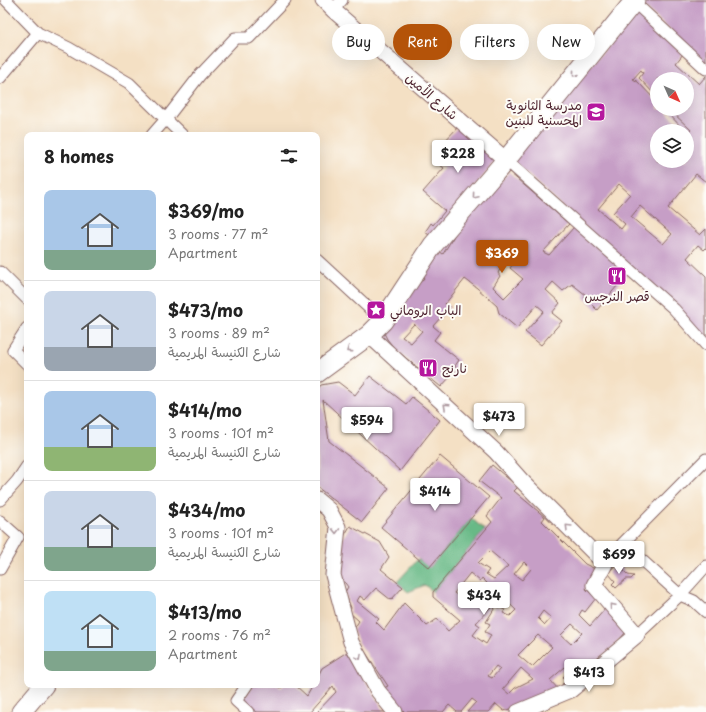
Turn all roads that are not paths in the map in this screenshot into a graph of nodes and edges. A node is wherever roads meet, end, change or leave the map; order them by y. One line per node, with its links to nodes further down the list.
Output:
1 (6, 0): 5 (street)
2 (285, 0): 8 (street)
3 (635, 1): 6 (street); 11 (street, one-way to 11)
4 (333, 3): 11 (street, شارع الأمين)
5 (38, 33): 7 (street); 8 (street)
6 (706, 69)
7 (0, 78)
8 (166, 119): 9 (street); 10 (street)
9 (155, 132)
10 (179, 132)
11 (506, 160): 15 (street, one-way to 15); 18 (street)
12 (320, 263): 15 (street)
13 (0, 272): 14 (street)
14 (24, 296)
15 (383, 321): 17 (street)
16 (24, 333): 19 (street)
17 (369, 335): 20 (street, one-way to 20); 27 (street, one-way to 17)
18 (706, 345)
19 (24, 361)
20 (320, 371)
21 (706, 459): 26 (street)
22 (24, 470): 23 (street)
23 (0, 500)
24 (320, 502): 37 (street, one-way to 37)
25 (0, 521): 29 (street)
26 (623, 543): 27 (street); 30 (street)
27 (605, 564): 32 (street, one-way to 27)
28 (706, 566): 30 (street)
29 (0, 569)
30 (680, 595): 31 (street); 32 (street)
31 (706, 612)
32 (637, 635): 38 (street)
33 (41, 688): 35 (street)
34 (245, 688): 36 (street)
35 (21, 712)
36 (248, 712)
37 (395, 712)
38 (518, 712)

